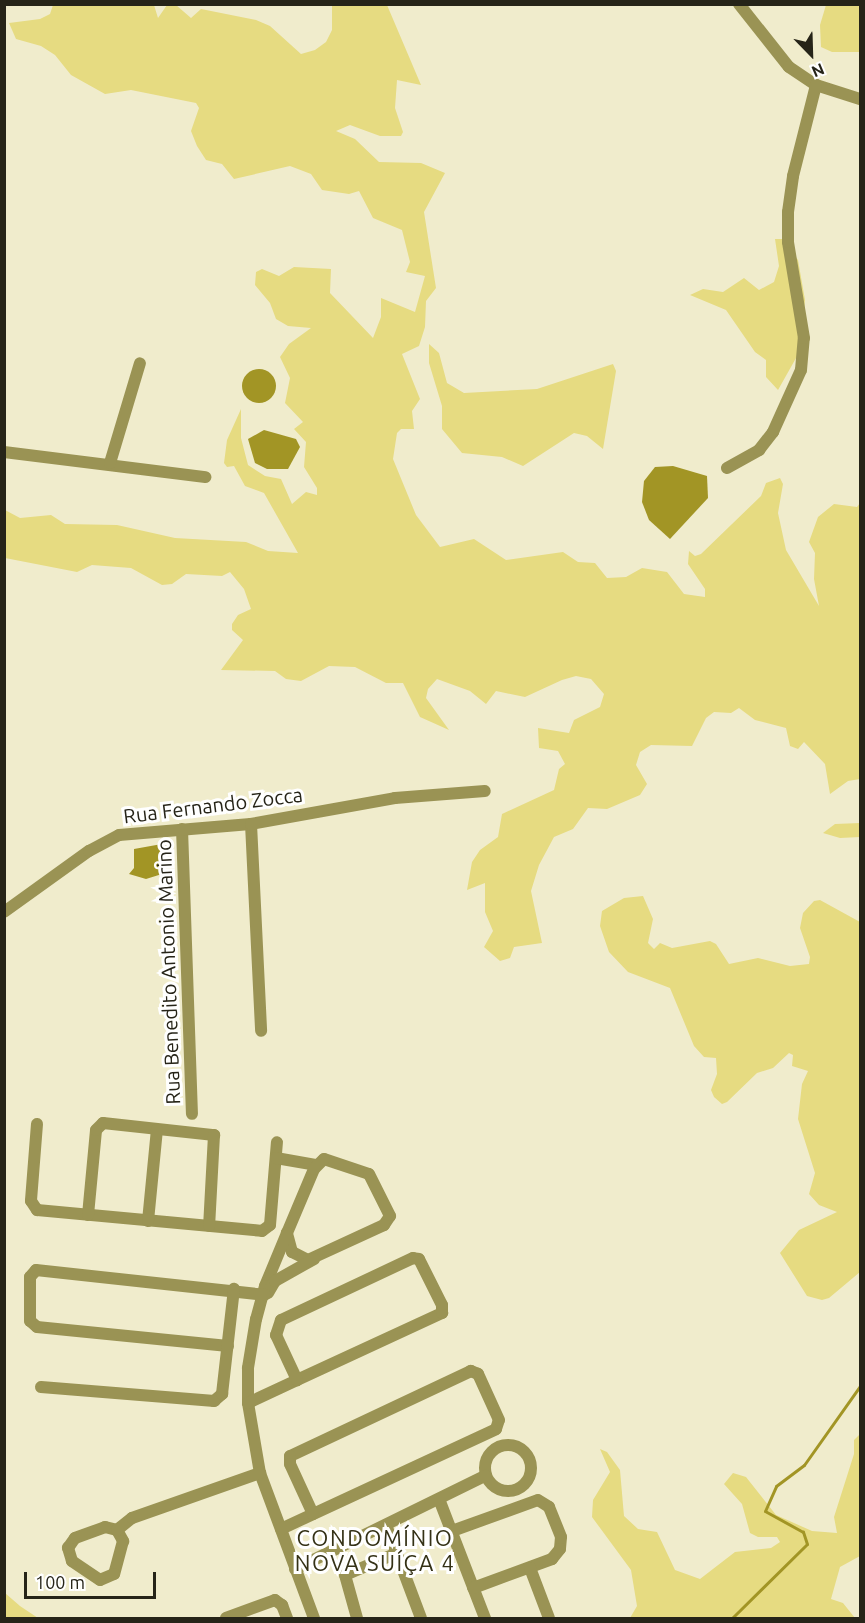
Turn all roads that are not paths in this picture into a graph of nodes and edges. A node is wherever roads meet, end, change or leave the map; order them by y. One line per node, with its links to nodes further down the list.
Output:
1 (739, 4): 2 (street)
2 (816, 85): 3 (street); 7 (street)
3 (861, 99)
4 (140, 363): 6 (street)
5 (4, 452): 6 (street)
6 (110, 463): 8 (street)
7 (726, 468)
8 (205, 477)
9 (485, 791): 10 (street, Rua Fernando Zocca)
10 (251, 824): 11 (street, Rua Fernando Zocca); 13 (street)
11 (182, 829): 12 (street, Rua Fernando Zocca); 14 (street, Rua Benedito Antonio Marino)
12 (4, 912)
13 (261, 1031)
14 (192, 1114)
15 (37, 1124): 20 (street)
16 (157, 1129): 20 (street); 21 (street); 22 (street)
17 (278, 1142): 18 (street)
18 (276, 1158): 19 (street); 22 (street)
19 (315, 1165): 23 (street); 24 (street)
20 (88, 1215): 21 (street)
21 (148, 1221): 22 (street)
22 (209, 1226)
23 (287, 1233): 24 (street); 26 (street)
24 (314, 1259): 26 (street)
25 (234, 1289): 26 (street); 27 (street); 27 (street)
26 (265, 1295): 30 (street)
27 (228, 1346): 29 (street)
28 (297, 1380): 28 (street); 30 (street)
29 (40, 1387)
30 (248, 1403): 31 (street)
31 (260, 1473): 36 (street); 37 (street)
32 (485, 1476): 33 (street)
33 (440, 1499): 35 (street); 38 (street)
34 (313, 1514): 34 (street); 36 (street)
35 (386, 1525): 39 (street); 41 (street)
36 (281, 1529): 41 (street)
37 (117, 1530): 37 (street)
38 (452, 1531): 40 (street); 42 (street)
39 (397, 1553): 46 (street); 47 (street)
40 (530, 1568): 42 (street); 49 (street)
41 (295, 1569): 45 (street)
42 (473, 1588): 48 (street)
43 (226, 1618): 44 (street)
44 (287, 1618)
45 (314, 1618)
46 (357, 1618)
47 (421, 1618)
48 (485, 1618)
49 (549, 1618)

